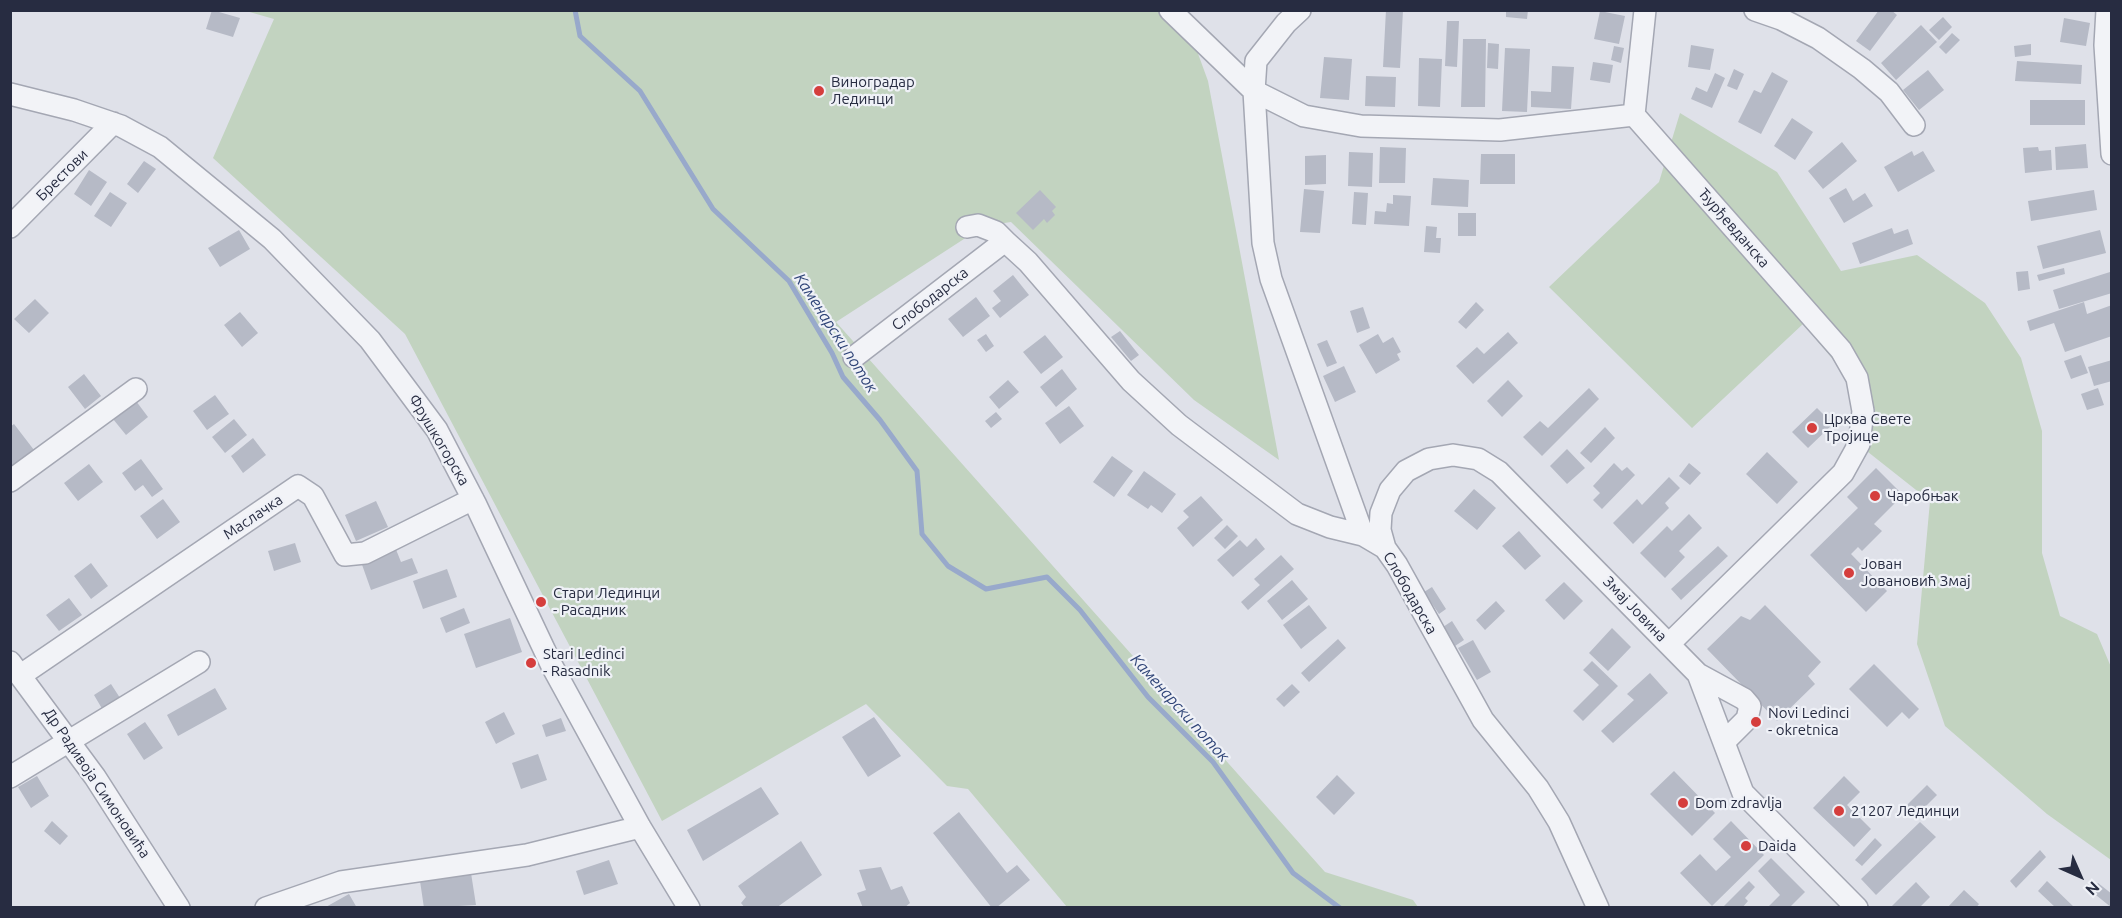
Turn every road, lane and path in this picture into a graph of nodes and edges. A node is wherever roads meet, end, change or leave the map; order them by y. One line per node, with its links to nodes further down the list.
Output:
1 (1170, 10): 6 (street)
2 (1300, 10): 6 (street)
3 (1645, 10): 8 (street)
4 (1755, 10): 10 (street)
5 (2107, 10): 11 (street)
6 (1254, 91): 8 (street); 19 (street)
7 (10, 94): 9 (street, Фрушкогорска)
8 (1634, 115): 21 (street, Ђурђевданска)
9 (113, 123): 12 (street, Брестови); 18 (street, Фрушкогорска)
10 (1914, 125)
11 (2112, 154)
12 (10, 227)
13 (967, 227): 14 (street, Слободарска)
14 (1005, 241): 15 (street, Слободарска); 19 (street, Слободарска)
15 (854, 357)
16 (136, 389): 17 (street)
17 (10, 481)
18 (473, 499): 23 (street, Маслачка); 28 (street, Фрушкогорска)
19 (1363, 535): 20 (street, Слободарска)
20 (1385, 548): 21 (street, Змај Јовина); 32 (street, Слободарска)
21 (1669, 644): 24 (street, Змај Јовина)
22 (199, 662): 26 (street)
23 (16, 668): 26 (street, Др Радивоја Симоновића)
24 (1698, 674): 25 (street, Змај Јовина); 25 (street)
25 (1724, 742): 33 (street, Змај Јовина)
26 (70, 743): 27 (street); 29 (street, Др Радивоја Симоновића)
27 (10, 777)
28 (640, 826): 30 (street); 31 (street, Фрушкогорска)
29 (179, 908)
30 (266, 908)
31 (689, 908)
32 (1598, 908)
33 (1857, 908)

